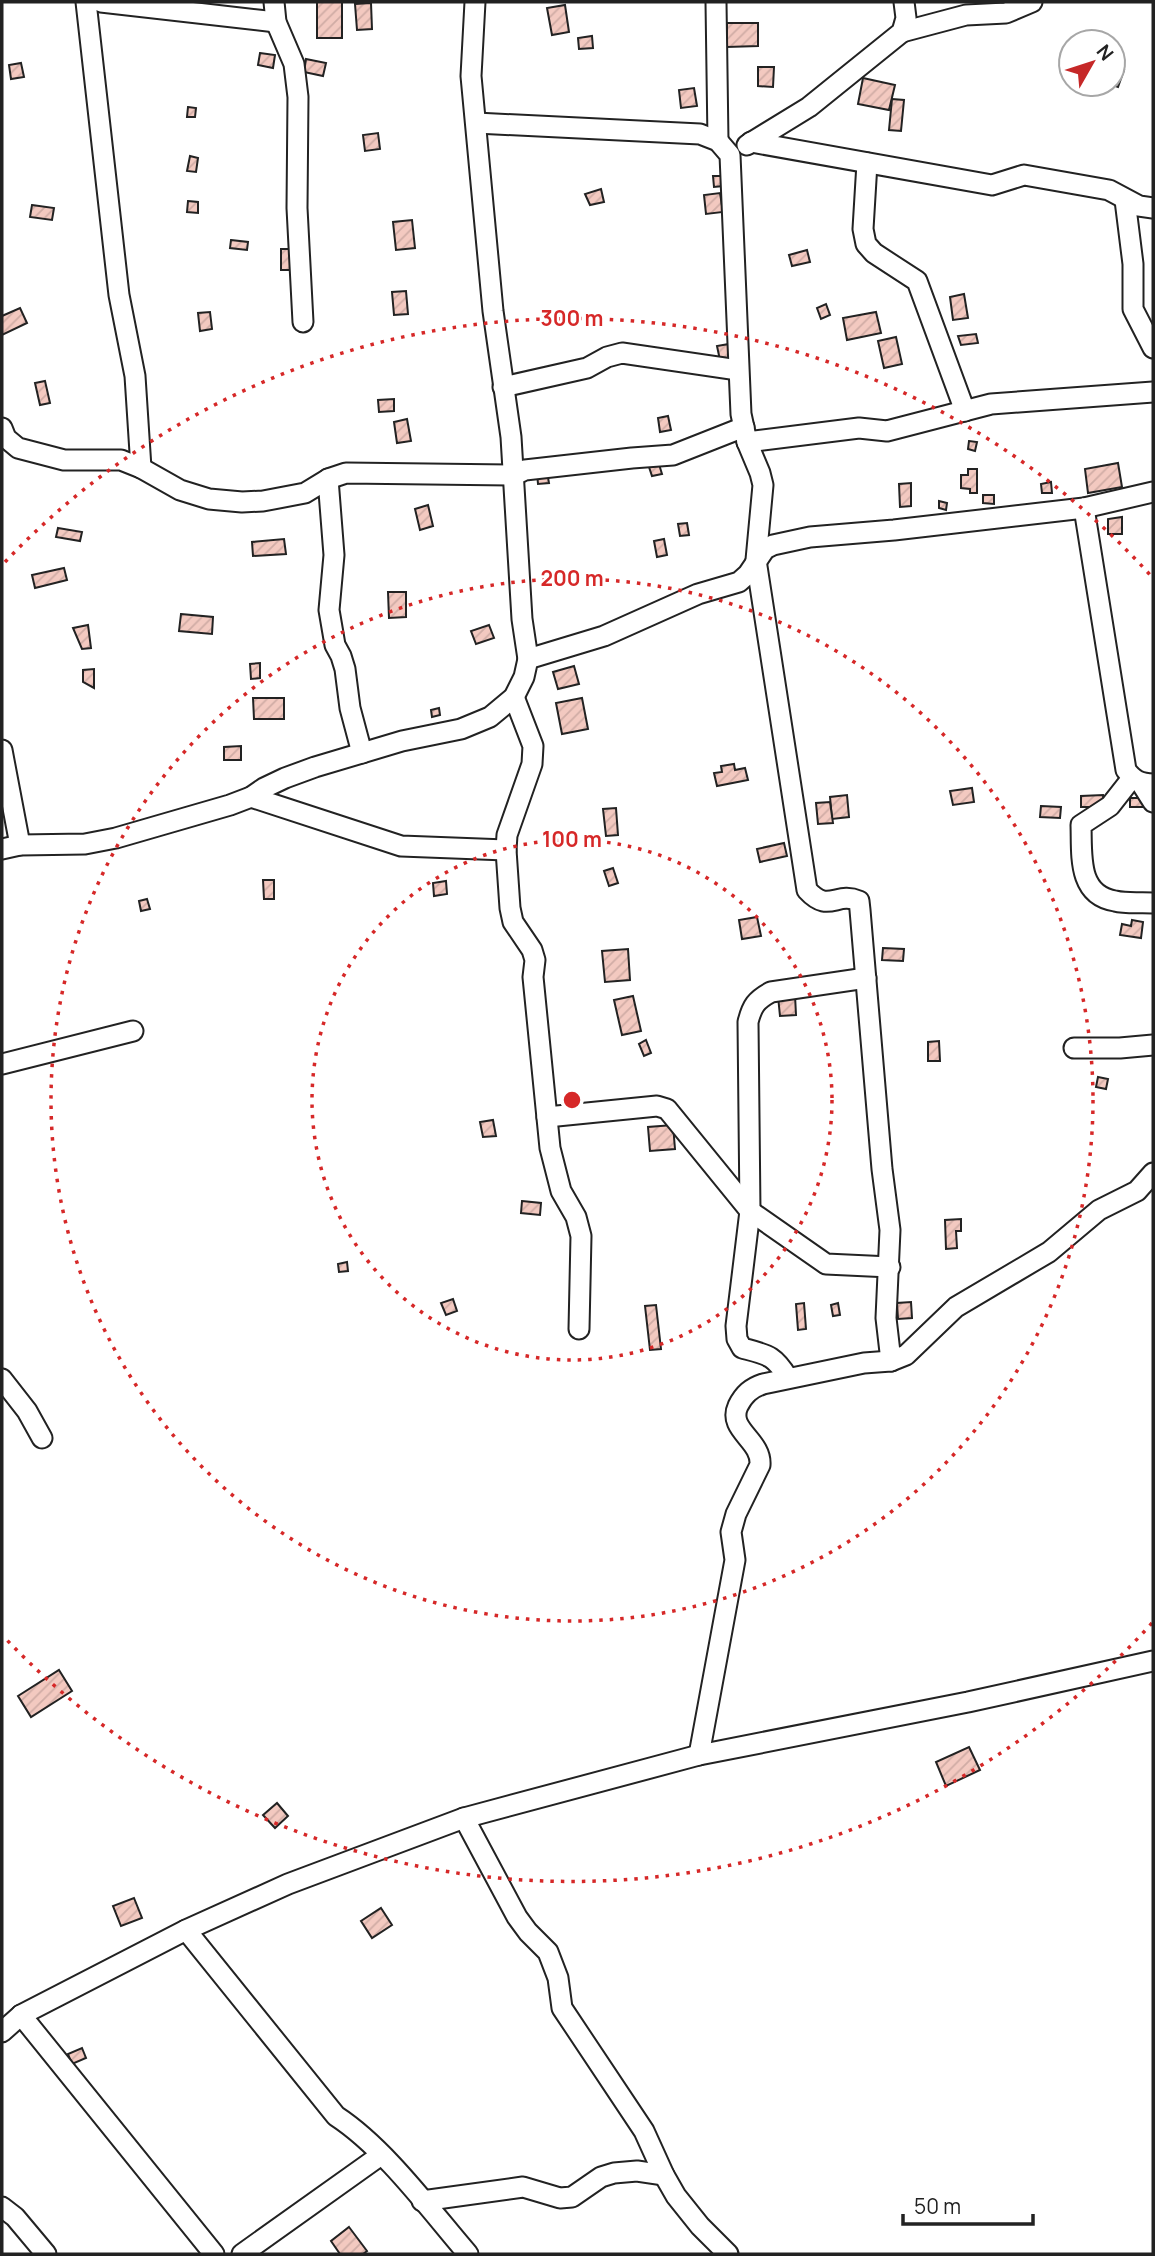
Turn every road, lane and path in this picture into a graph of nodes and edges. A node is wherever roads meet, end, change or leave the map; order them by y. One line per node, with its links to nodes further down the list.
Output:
1 (86, 2): 24 (street)
2 (101, 2): 8 (street)
3 (274, 2): 8 (street)
4 (475, 2): 10 (street)
5 (716, 2): 12 (street)
6 (904, 2): 9 (street)
7 (1032, 2): 9 (street)
8 (276, 22): 16 (street)
9 (902, 32): 11 (street)
10 (476, 123): 12 (street); 19 (street)
11 (751, 142): 12 (street); 13 (street)
12 (724, 148): 18 (street)
13 (867, 163): 14 (street); 21 (street)
14 (1125, 200): 15 (street); 17 (street)
15 (1153, 208)
16 (303, 322)
17 (1153, 348)
18 (738, 370): 19 (street); 23 (street)
19 (503, 387): 25 (street)
20 (1153, 392): 21 (street)
21 (965, 411): 23 (street)
22 (2, 428): 24 (street)
23 (745, 435): 25 (street); 29 (street)
24 (141, 468): 26 (street)
25 (514, 475): 26 (street); 30 (street)
26 (328, 480): 33 (street)
27 (1153, 492): 28 (street)
28 (1084, 508): 29 (street); 34 (street)
29 (756, 560): 30 (street); 40 (street)
30 (528, 659): 31 (street)
31 (514, 697): 33 (street); 38 (street)
32 (2, 750): 37 (street)
33 (362, 753): 35 (street)
34 (1142, 782): 36 (street); 39 (street)
35 (251, 797): 37 (street); 38 (street)
36 (1153, 802)
37 (11, 847)
38 (506, 850): 45 (street)
39 (1153, 903)
40 (866, 978): 47 (street); 48 (street)
41 (133, 1031): 44 (street)
42 (1153, 1045): 43 (street)
43 (1074, 1048)
44 (2, 1064)
45 (547, 1117): 47 (street); 49 (street)
46 (1153, 1173): 50 (street)
47 (750, 1211): 48 (street); 51 (street)
48 (890, 1267): 50 (street)
49 (579, 1329)
50 (891, 1361): 51 (street)
51 (788, 1378): 55 (street)
52 (2, 1379): 53 (street)
53 (41, 1438)
54 (1153, 1661): 55 (street)
55 (699, 1755): 56 (street)
56 (464, 1818): 57 (street); 61 (street)
57 (186, 1930): 58 (street); 60 (street)
58 (21, 2015): 59 (street); 65 (street)
59 (2, 2032)
60 (381, 2155): 62 (street); 66 (street)
61 (663, 2175): 62 (street); 68 (street)
62 (422, 2201): 67 (street)
63 (2, 2207): 64 (street)
64 (46, 2254)
65 (214, 2254)
66 (243, 2254)
67 (468, 2254)
68 (728, 2254)

